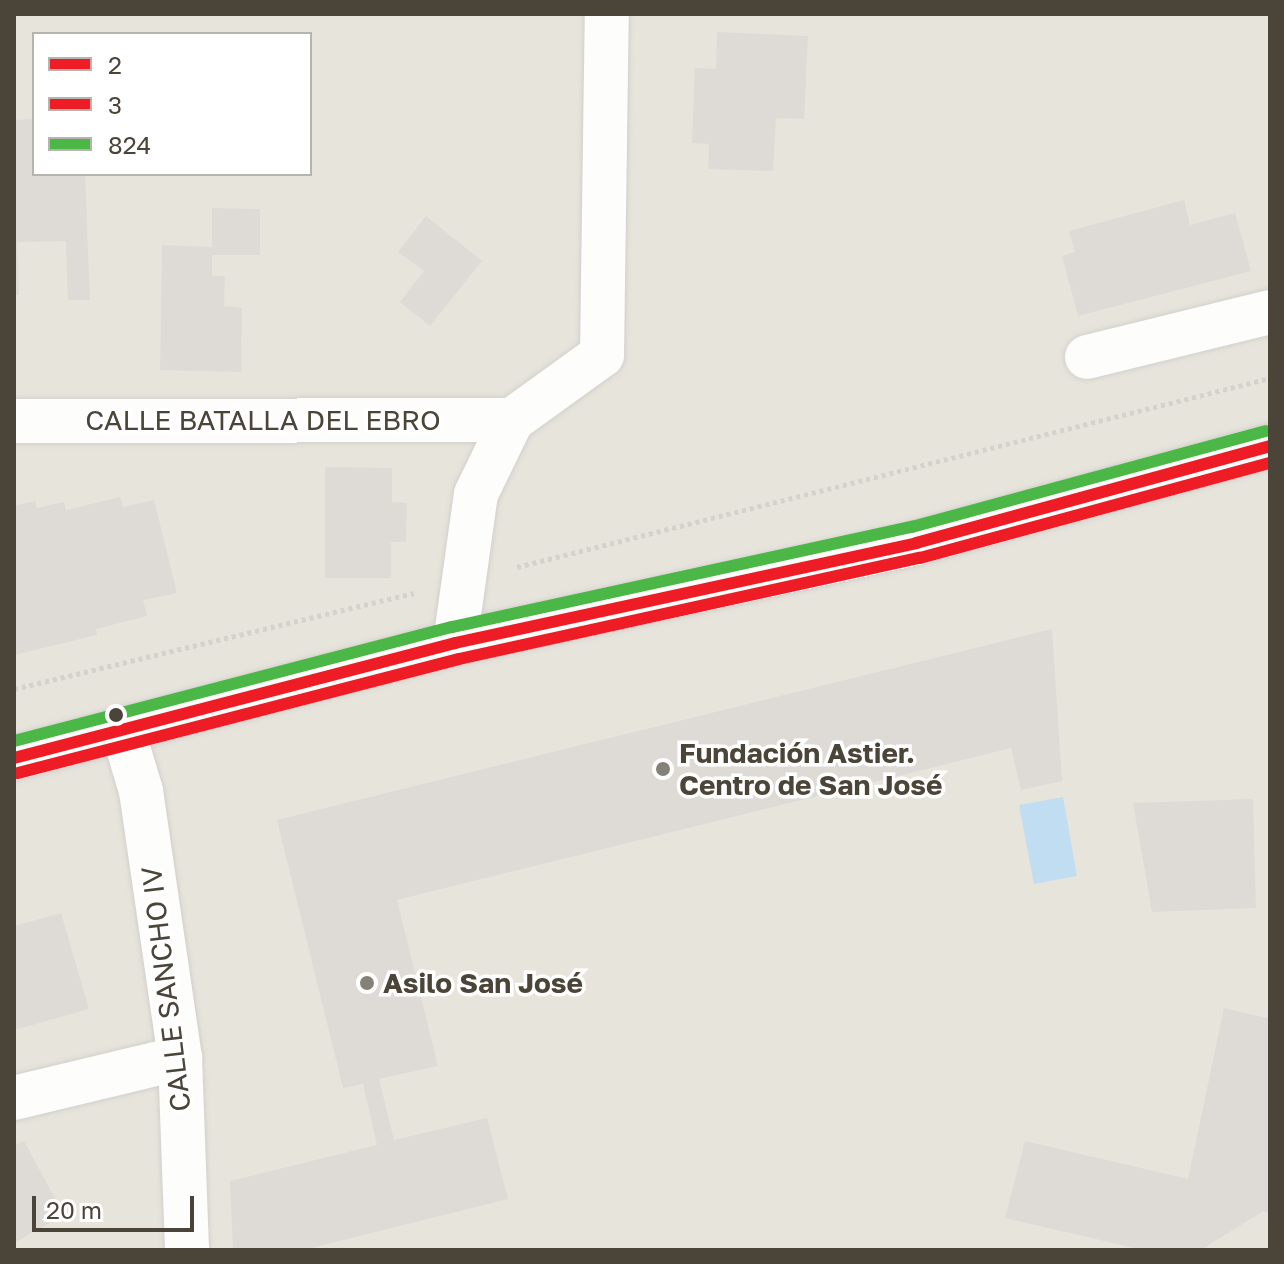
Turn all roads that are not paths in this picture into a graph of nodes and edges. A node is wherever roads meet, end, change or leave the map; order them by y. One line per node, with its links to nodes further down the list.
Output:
1 (607, 14): 4 (street)
2 (1270, 312): 3 (street)
3 (1087, 357)
4 (512, 420): 5 (street, CALLE BATALLA DEL EBRO); 7 (street)
5 (14, 421)
6 (1270, 446): 7 (street)
7 (455, 643): 8 (street)
8 (123, 731): 9 (street); 10 (street, CALLE SANCHO IV)
9 (14, 758)
10 (180, 1058): 11 (street); 12 (street, CALLE SANCHO IV)
11 (14, 1098)
12 (187, 1250)

